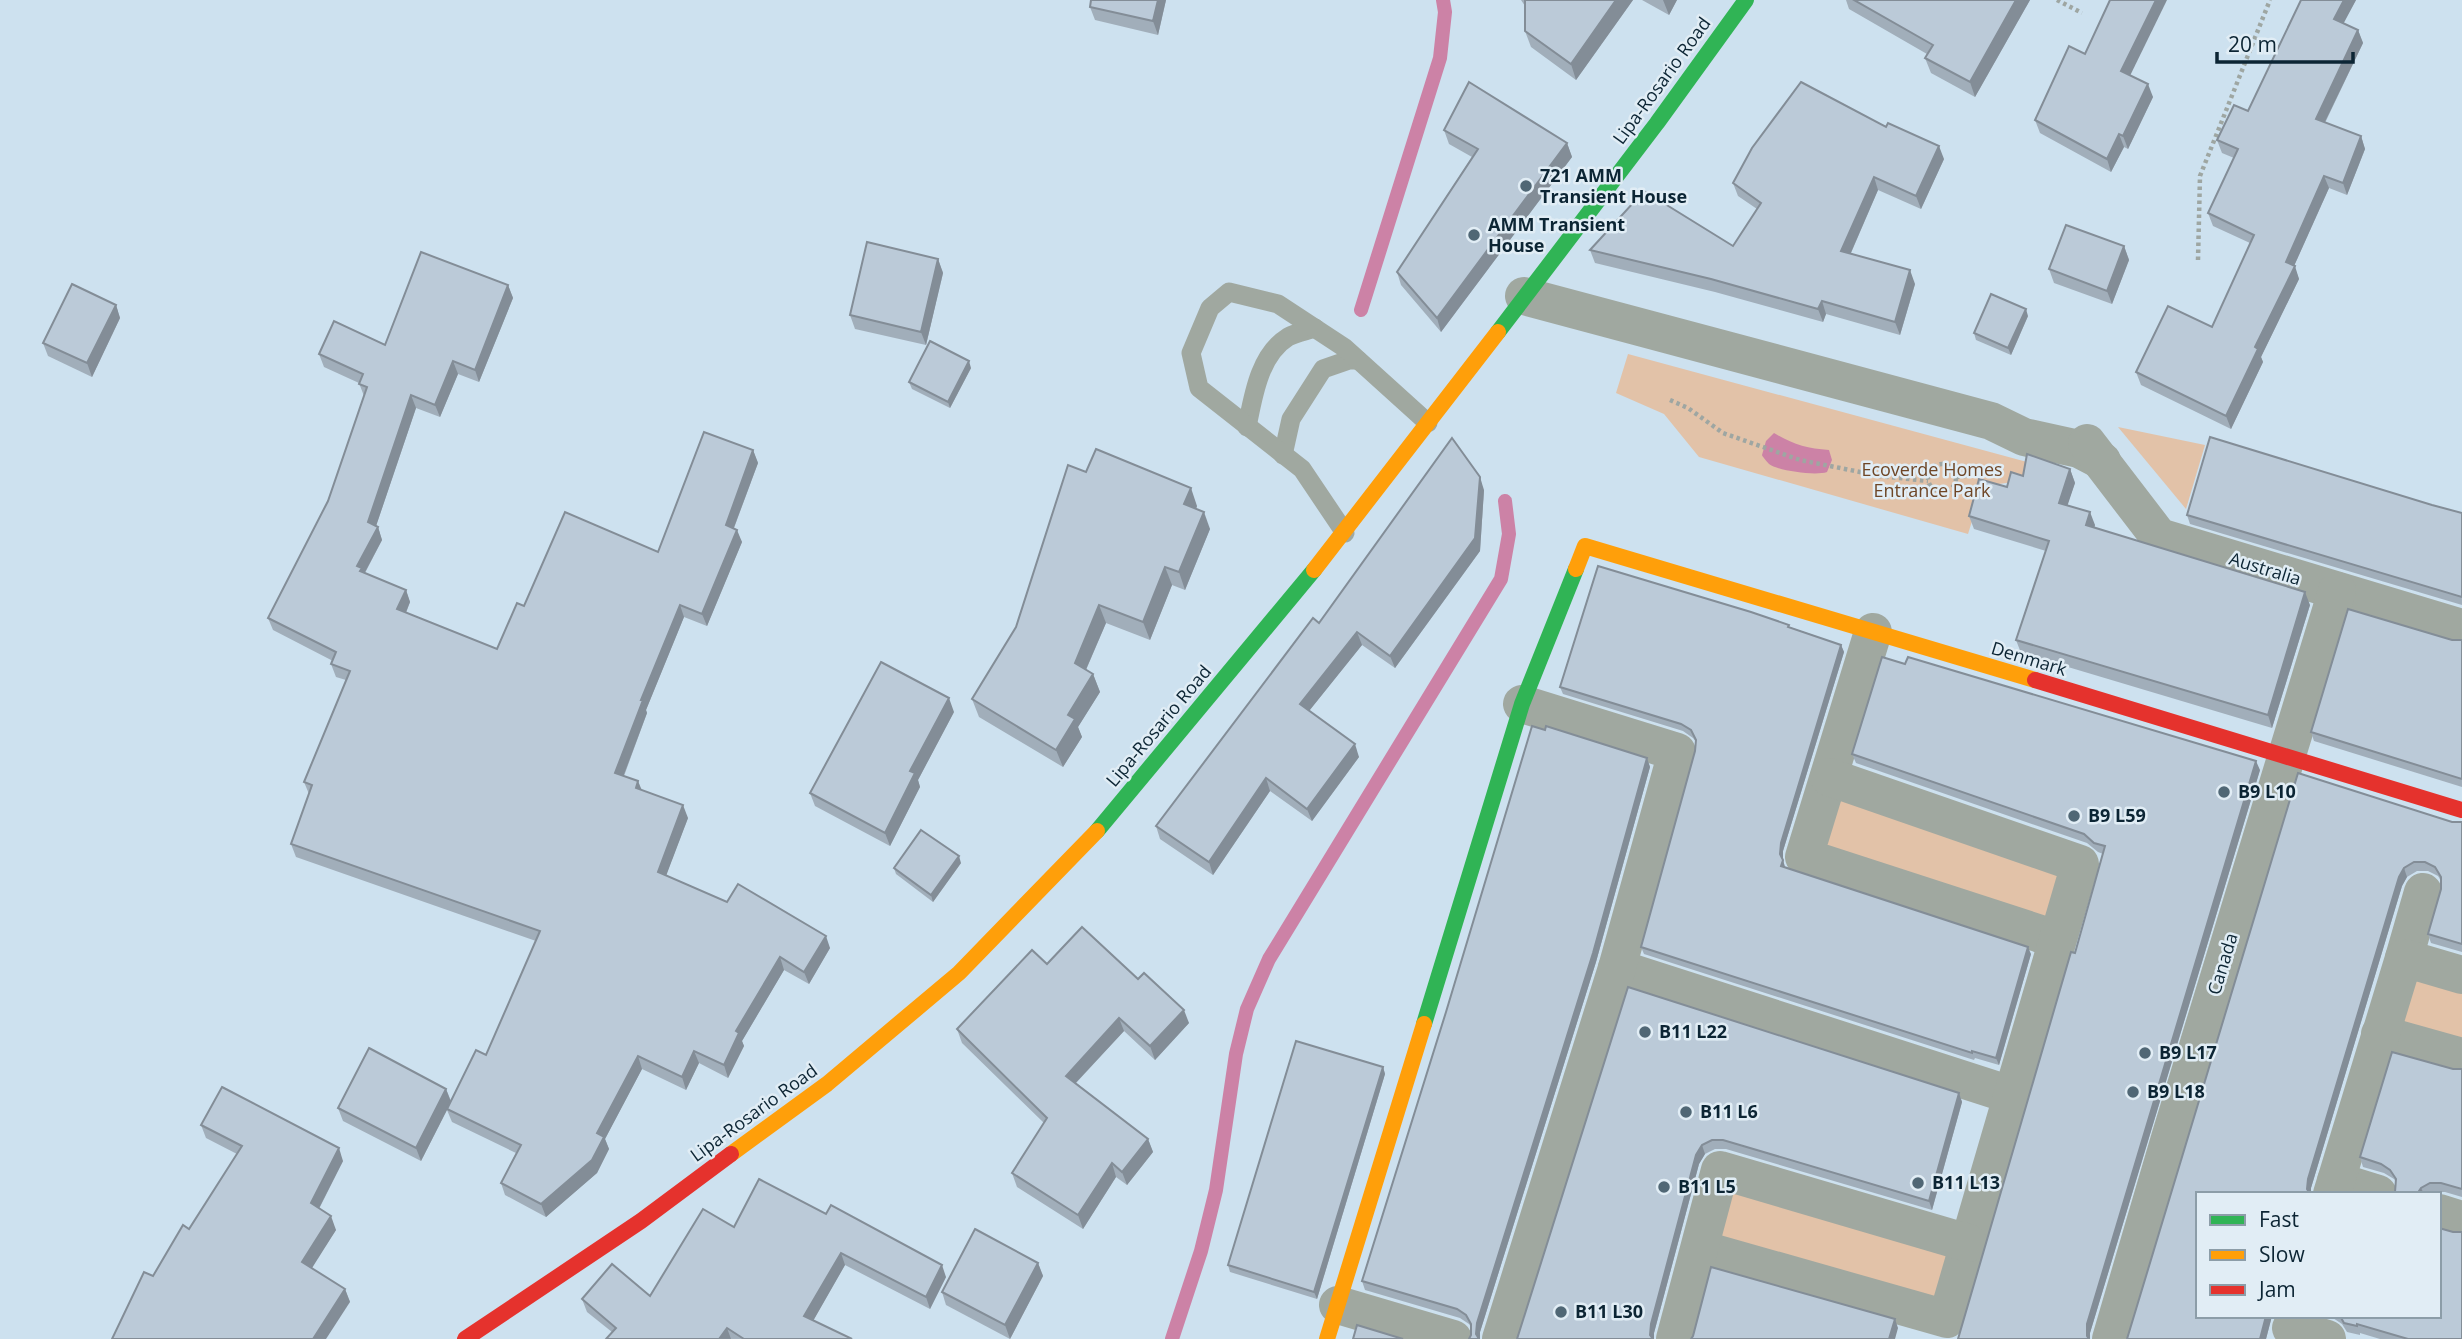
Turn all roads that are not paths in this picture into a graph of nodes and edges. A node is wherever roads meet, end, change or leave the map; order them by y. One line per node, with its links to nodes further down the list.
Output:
1 (1746, 0): 2 (main road, Lipa-Rosario Road)
2 (1524, 296): 5 (main road, Lipa-Rosario Road); 9 (street, Australia)
3 (1315, 328): 4 (lane); 6 (lane); 6 (lane)
4 (1358, 360): 5 (lane); 7 (lane)
5 (1428, 423): 8 (main road, Lipa-Rosario Road)
6 (1247, 428): 7 (lane)
7 (1283, 455): 8 (lane)
8 (1345, 533): 31 (main road, Lipa-Rosario Road)
9 (2337, 591): 10 (street, Australia); 13 (street, Canada)
10 (2462, 628)
11 (1873, 632): 12 (main road, Denmark); 13 (main road, Denmark); 14 (street)
12 (1522, 704): 19 (street); 30 (main road)
13 (2287, 755): 15 (main road, Denmark); 35 (street, Canada)
14 (1829, 777): 17 (street); 17 (street)
15 (2462, 810)
16 (2423, 892): 18 (street)
17 (2056, 939): 23 (street)
18 (2404, 958): 20 (street); 21 (street)
19 (1617, 968): 23 (street); 33 (street)
20 (2462, 975)
21 (2380, 1034): 22 (street); 24 (street)
22 (2462, 1057)
23 (2011, 1095): 28 (street)
24 (2334, 1187): 25 (street)
25 (2365, 1192)
26 (2441, 1214): 27 (street)
27 (2462, 1220)
28 (1968, 1243): 29 (street); 29 (street)
29 (1700, 1249): 34 (street)
30 (1333, 1322): 32 (street)
31 (465, 1339)
32 (1453, 1339)
33 (1501, 1339)
34 (1675, 1339)
35 (2112, 1339)

